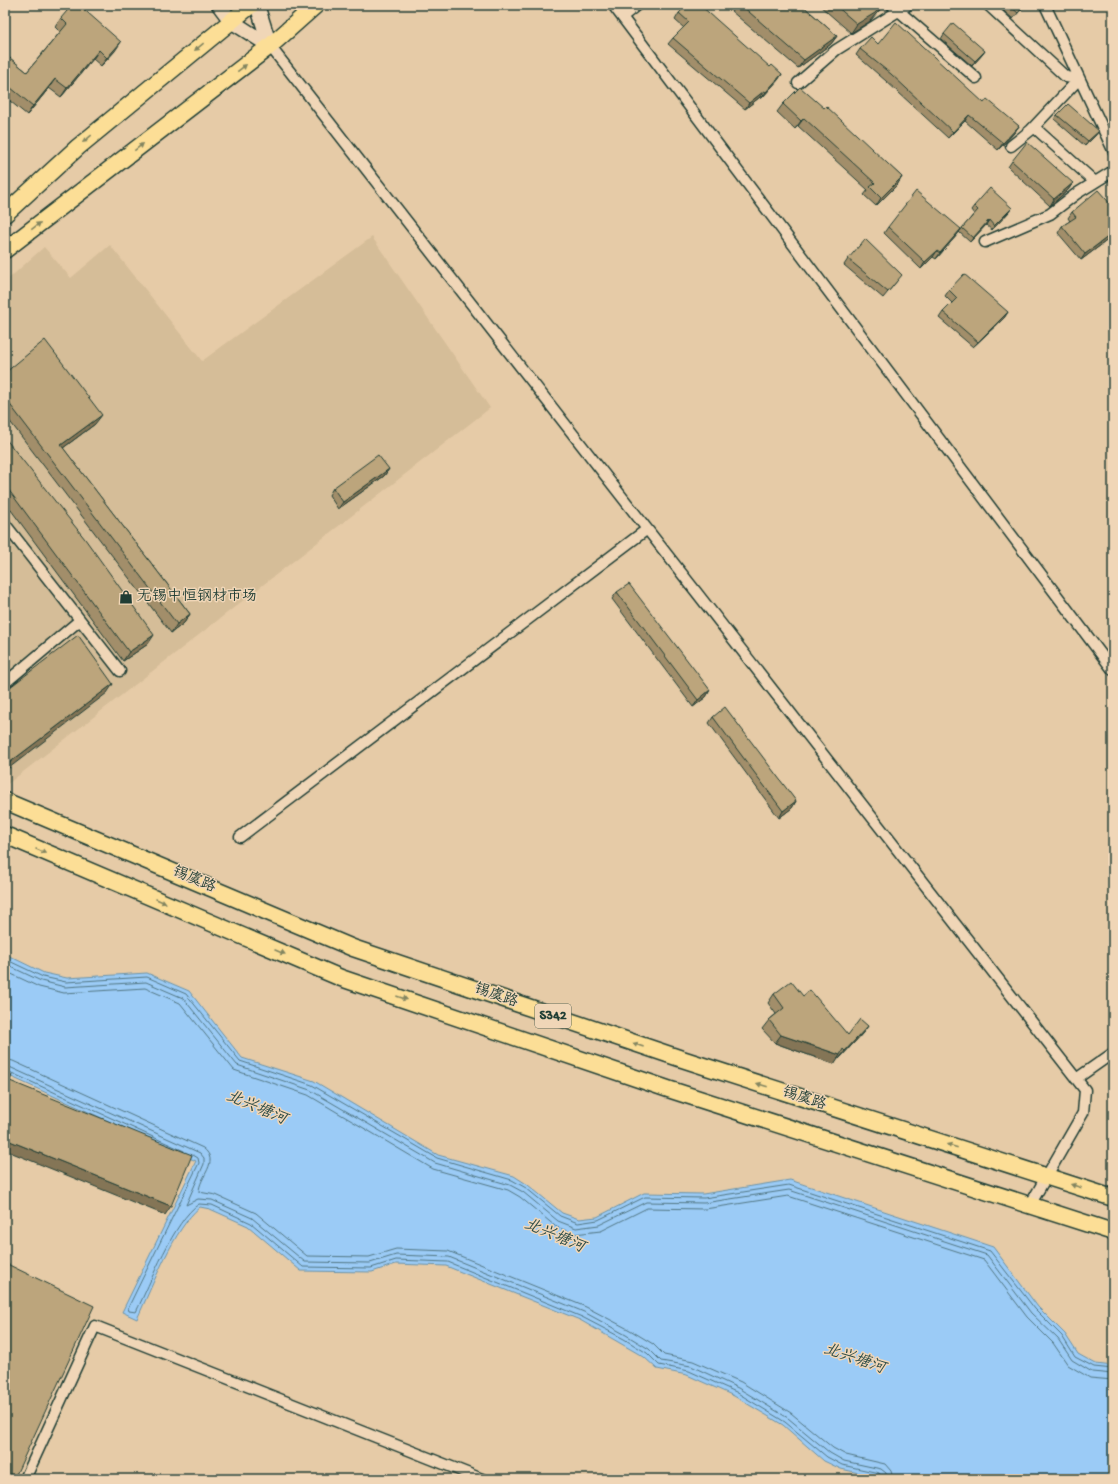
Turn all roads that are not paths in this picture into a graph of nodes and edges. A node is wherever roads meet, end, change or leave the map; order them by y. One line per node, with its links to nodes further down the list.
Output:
1 (219, 5): 12 (main road)
2 (251, 5): 12 (main road)
3 (257, 5): 13 (main road)
4 (316, 5): 13 (main road)
5 (613, 5): 11 (street)
6 (637, 5): 11 (street)
7 (908, 5): 10 (street)
8 (988, 5): 15 (street)
9 (1045, 5): 15 (street)
10 (896, 8): 14 (street); 16 (street)
11 (622, 17): 28 (street)
12 (231, 21): 13 (main road); 22 (main road, one-way to 22)
13 (270, 46): 24 (main road, one-way to 13); 26 (street)
14 (976, 78)
15 (1079, 79): 17 (street); 19 (street)
16 (798, 83)
17 (1034, 127): 18 (street); 21 (street)
18 (1010, 146)
19 (1113, 150)
20 (1113, 171): 21 (street)
21 (1095, 182): 23 (street)
22 (5, 214)
23 (985, 242)
24 (5, 250)
25 (5, 524): 27 (street)
26 (646, 530): 33 (street); 35 (street)
27 (80, 620): 29 (street); 30 (street)
28 (1113, 670)
29 (120, 671)
30 (5, 683)
31 (5, 801): 36 (main road, 锡虞路 / S342, one-way to 31)
32 (5, 835): 38 (main road, S342, one-way to 38)
33 (240, 838)
34 (1113, 1052): 35 (street)
35 (1076, 1079): 36 (street)
36 (1047, 1177): 37 (main road, 锡虞路 / S342, one-way to 36); 38 (street)
37 (1113, 1198)
38 (1030, 1206): 39 (main road, S342)
39 (1113, 1232)
40 (25, 1479): 41 (street)
41 (482, 1479)

